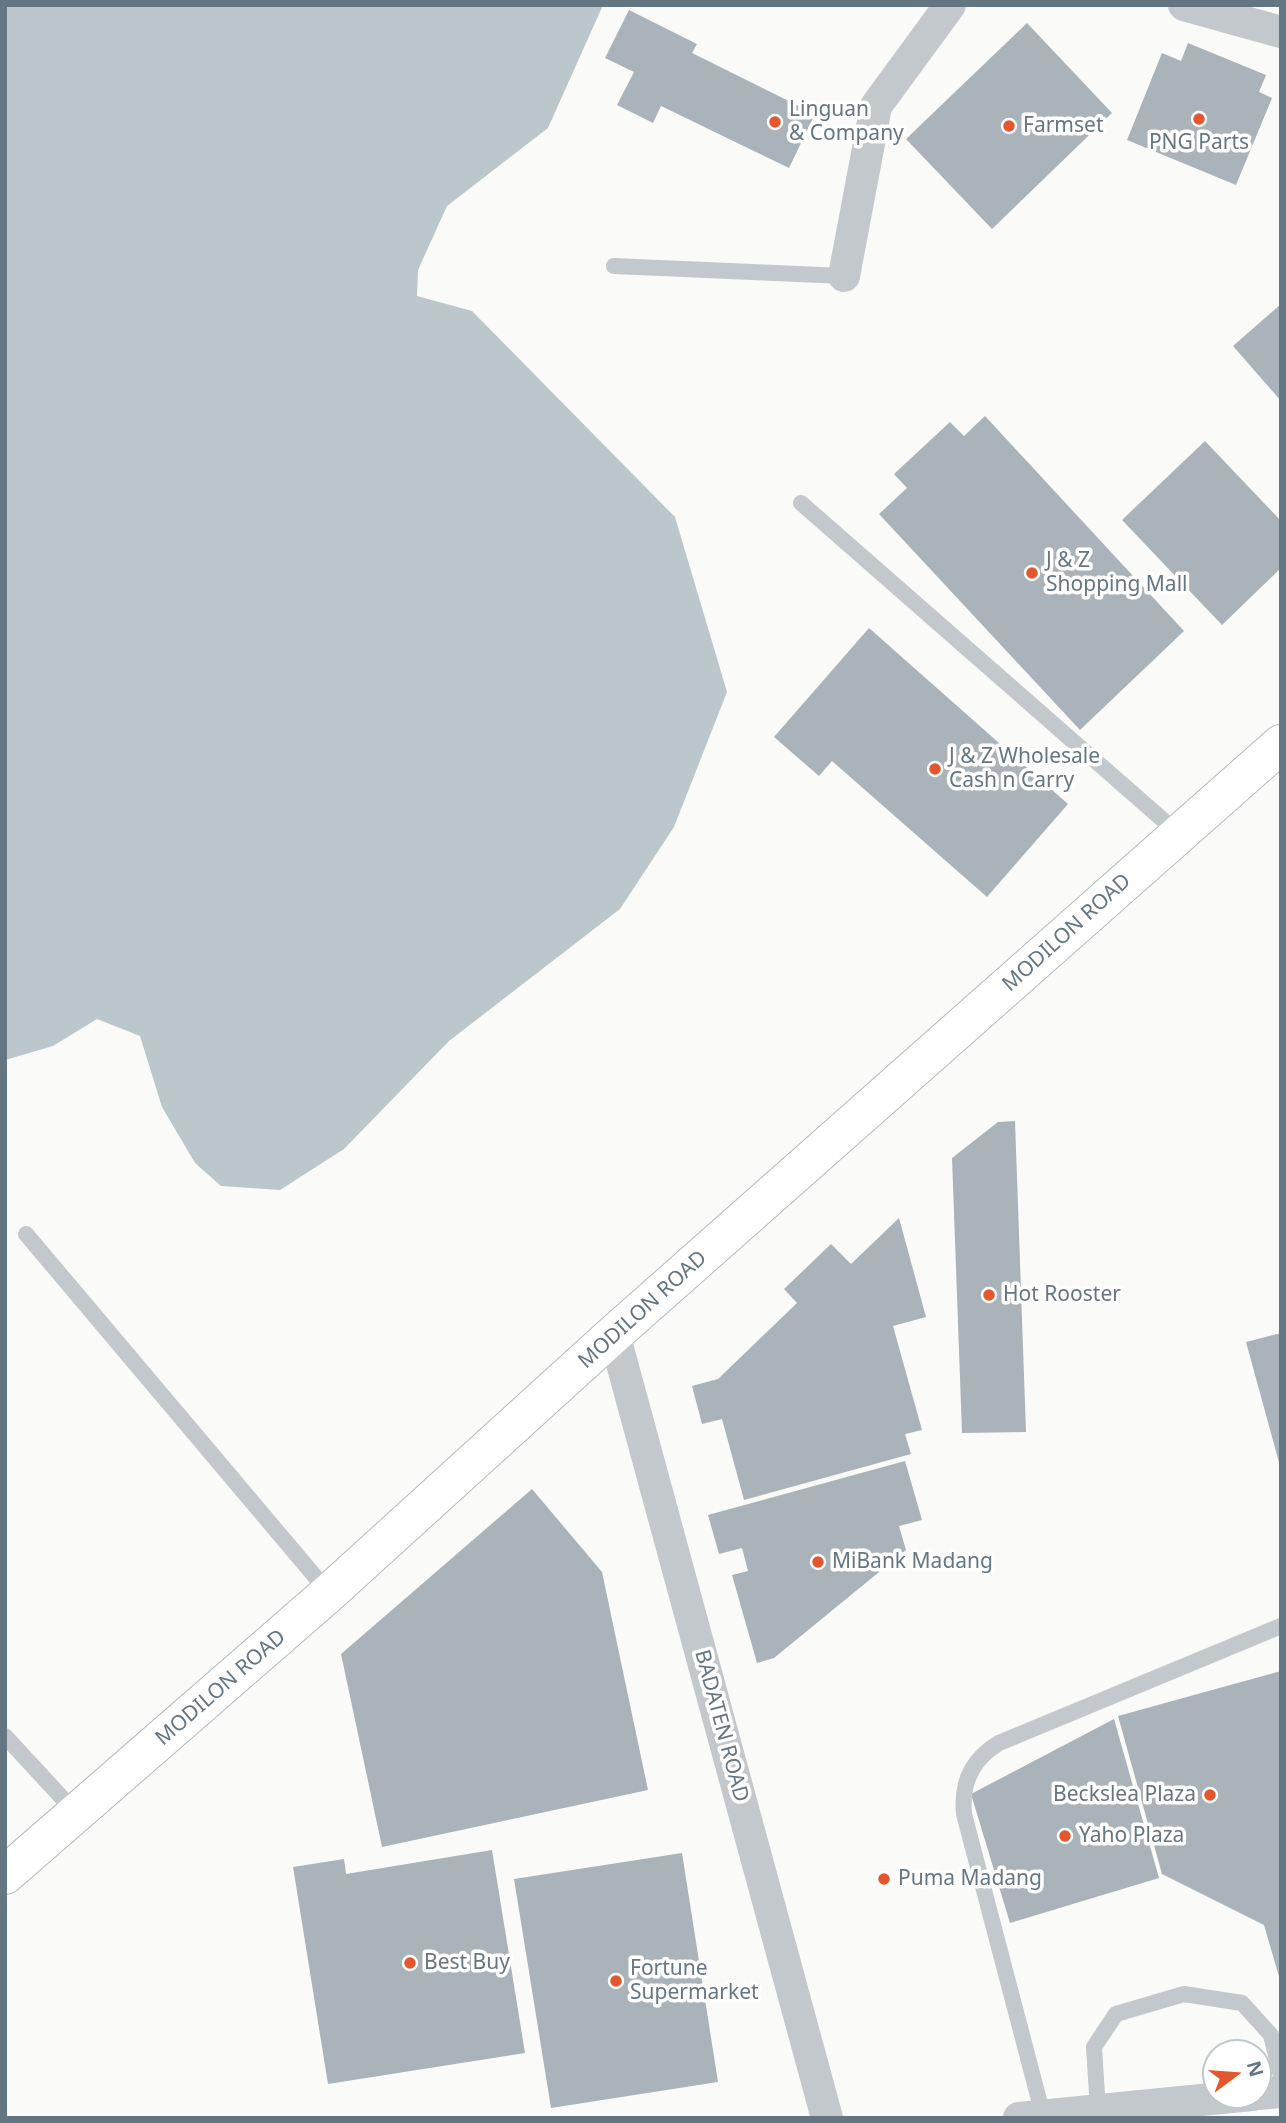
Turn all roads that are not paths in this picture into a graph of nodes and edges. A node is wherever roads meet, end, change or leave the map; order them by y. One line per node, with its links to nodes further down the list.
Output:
1 (950, 5): 5 (street)
2 (1184, 5): 3 (street)
3 (1281, 32)
4 (614, 266): 5 (lane)
5 (844, 276)
6 (801, 503): 8 (lane)
7 (1281, 744): 8 (street, MODILON ROAD)
8 (1179, 834): 10 (street, MODILON ROAD)
9 (26, 1234): 11 (lane)
10 (614, 1334): 11 (street, MODILON ROAD); 20 (street, BADATEN ROAD)
11 (329, 1593): 14 (street, MODILON ROAD)
12 (1281, 1626): 19 (lane)
13 (5, 1736): 14 (lane)
14 (77, 1814): 15 (street, MODILON ROAD)
15 (5, 1875)
16 (1281, 2076): 18 (lane)
17 (1202, 2100): 18 (street)
18 (1098, 2110): 19 (street)
19 (1031, 2117)
20 (827, 2118)

